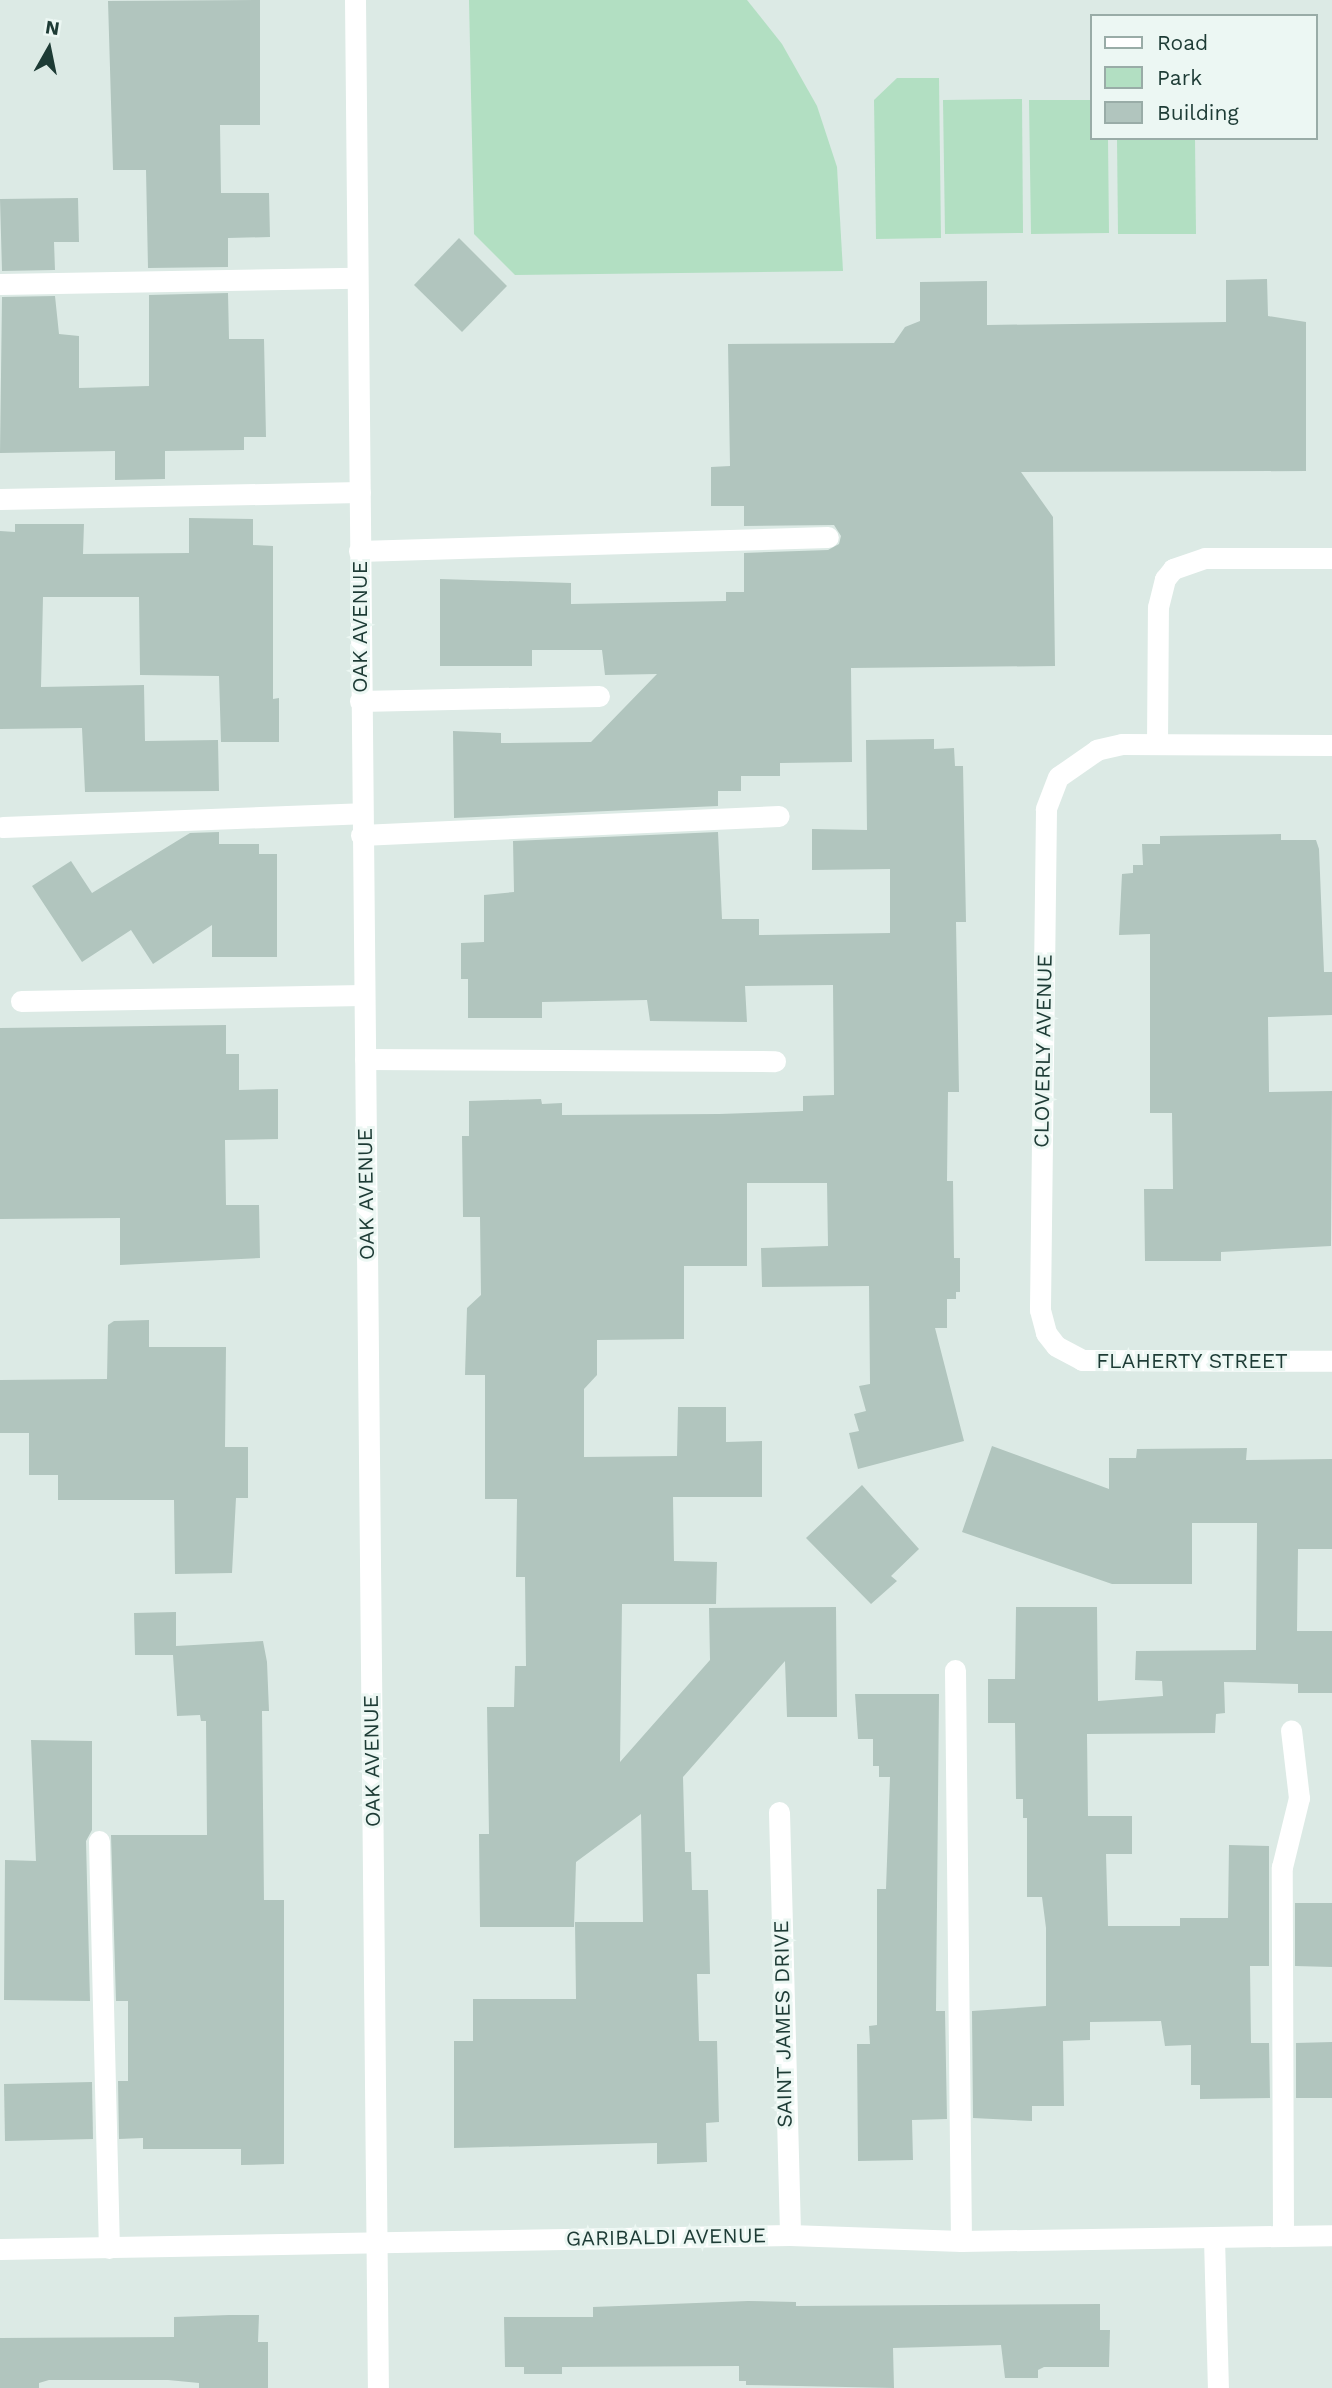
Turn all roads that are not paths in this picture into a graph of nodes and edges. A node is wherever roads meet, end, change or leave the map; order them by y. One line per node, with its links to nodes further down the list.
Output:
1 (355, 0): 2 (street, OAK AVENUE)
2 (356, 278): 3 (street); 4 (street, OAK AVENUE)
3 (0, 284)
4 (360, 492): 5 (street); 7 (street, OAK AVENUE)
5 (0, 499)
6 (828, 537): 7 (street)
7 (359, 551): 10 (street, OAK AVENUE)
8 (1332, 558): 11 (street)
9 (599, 696): 10 (street)
10 (360, 701): 13 (street, OAK AVENUE)
11 (1157, 744): 12 (street); 21 (street, CLOVERLY AVENUE)
12 (1332, 745)
13 (361, 813): 15 (street); 16 (street, OAK AVENUE)
14 (779, 816): 16 (street)
15 (3, 827)
16 (362, 835): 17 (street, OAK AVENUE)
17 (362, 995): 18 (street); 19 (street, OAK AVENUE)
18 (21, 1001)
19 (365, 1059): 20 (street); 32 (street, OAK AVENUE)
20 (775, 1061)
21 (1056, 1346): 22 (street, FLAHERTY STREET)
22 (1332, 1362)
23 (955, 1670): 31 (street)
24 (1291, 1730): 28 (street)
25 (779, 1812): 27 (street, SAINT JAMES DRIVE)
26 (99, 1841): 33 (street)
27 (790, 2235): 31 (street, GARIBALDI AVENUE); 32 (street, GARIBALDI AVENUE)
28 (1283, 2235): 29 (street, GARIBALDI AVENUE); 30 (street, GARIBALDI AVENUE)
29 (1332, 2235)
30 (1214, 2238): 31 (street, GARIBALDI AVENUE); 36 (street)
31 (961, 2241)
32 (374, 2242): 33 (street, GARIBALDI AVENUE); 35 (street, OAK AVENUE)
33 (109, 2248): 34 (street, GARIBALDI AVENUE)
34 (0, 2249)
35 (378, 2388)
36 (1218, 2388)

